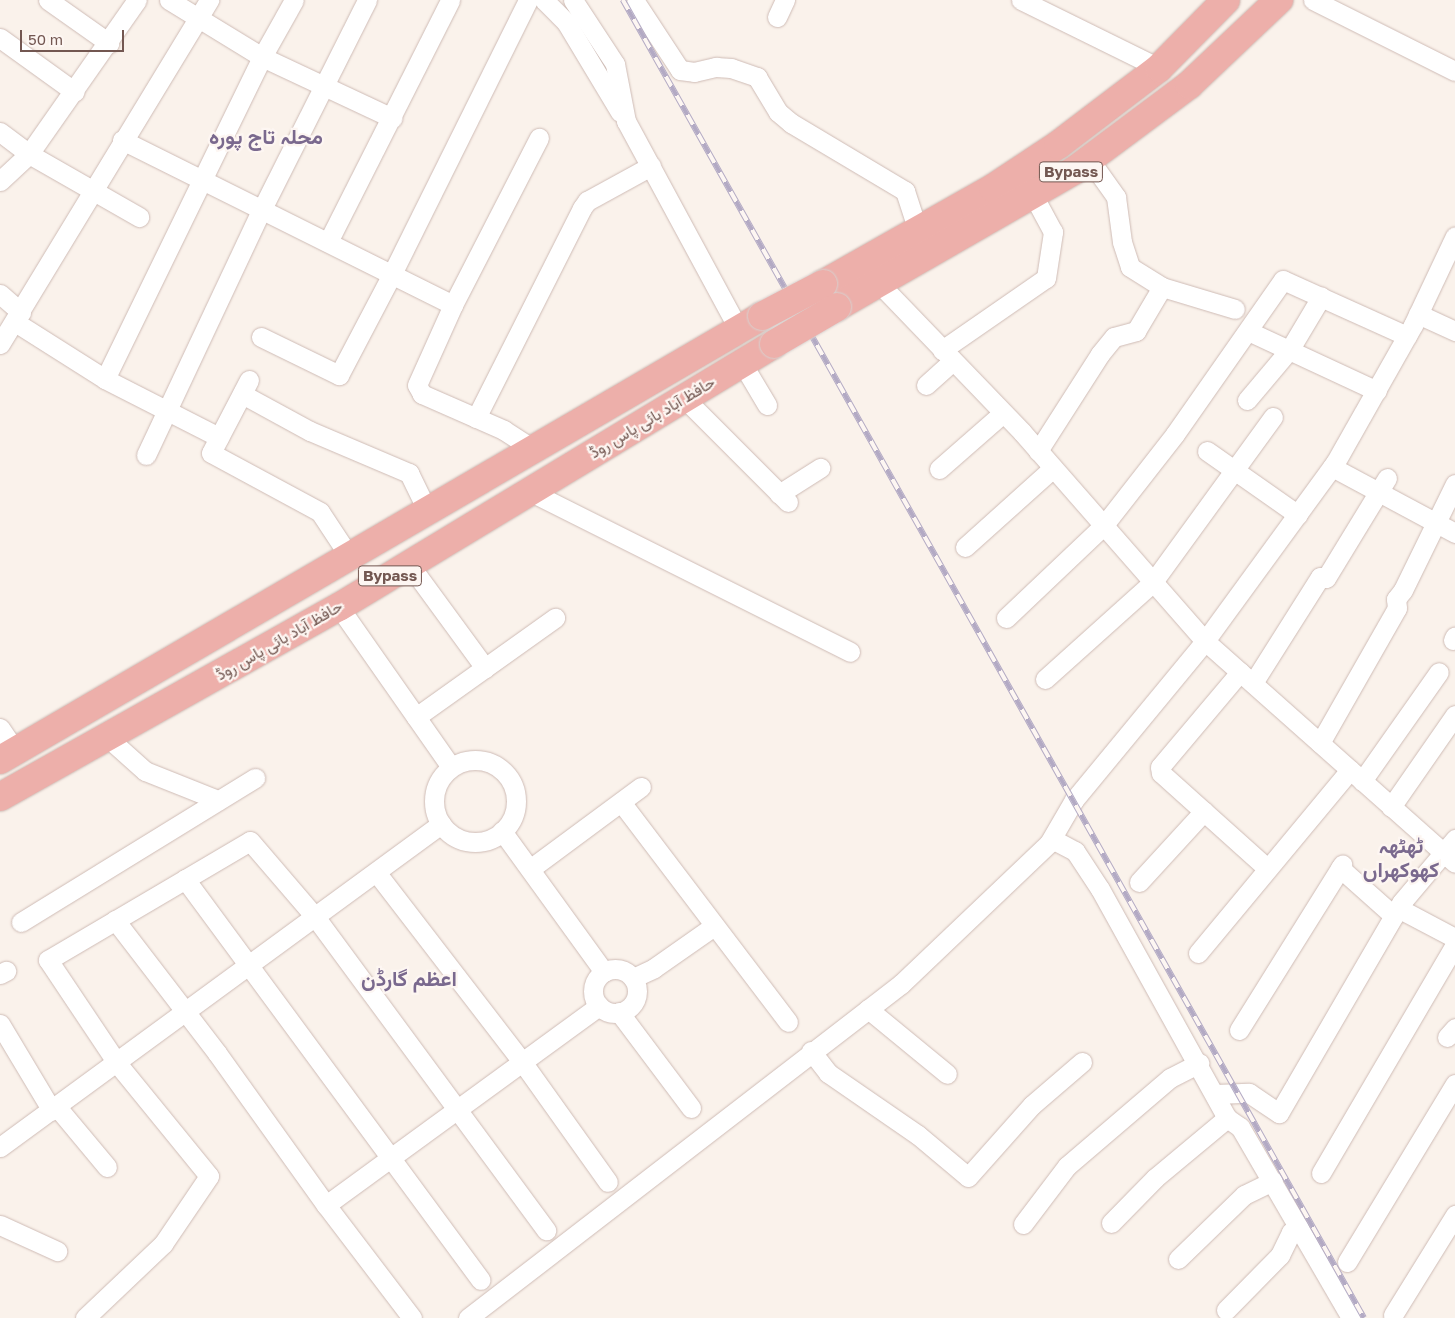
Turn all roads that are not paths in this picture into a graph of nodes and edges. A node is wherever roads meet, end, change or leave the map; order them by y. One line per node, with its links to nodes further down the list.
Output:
1 (48, 0): 20 (street)
2 (137, 0): 20 (street)
3 (169, 0): 18 (street)
4 (209, 0): 18 (street)
5 (294, 0): 21 (street)
6 (367, 0): 24 (street)
7 (450, 0): 26 (street)
8 (528, 0): 44 (street)
9 (544, 0): 27 (street)
10 (573, 0): 27 (street)
11 (785, 0): 17 (street)
12 (1021, 0): 22 (street)
13 (1226, 0): 22 (highway, حافظ آباد بائی پاس روڈ / Bypass)
14 (1279, 0): 32 (highway, حافظ آباد بائی پاس روڈ / Bypass)
15 (1313, 0): 23 (street)
16 (636, 3): 40 (street)
17 (777, 17)
18 (198, 19): 21 (street); 30 (street)
19 (0, 38): 25 (street)
20 (109, 43): 25 (street)
21 (262, 57): 24 (street); 34 (street)
22 (1158, 68): 40 (highway, حافظ آباد بائی پاس روڈ / Bypass)
23 (1455, 71)
24 (322, 88): 26 (street); 38 (street)
25 (75, 92): 31 (street)
26 (392, 118): 42 (street)
27 (626, 121): 33 (street)
28 (0, 132): 31 (street)
29 (539, 138): 49 (street)
30 (122, 140): 34 (street); 36 (street)
31 (29, 154): 35 (street); 36 (street)
32 (1089, 159): 37 (highway, حافظ آباد بائی پاس روڈ / Bypass); 46 (street)
33 (651, 166): 53 (street); 71 (street)
34 (202, 180): 38 (street); 62 (street)
35 (0, 181)
36 (92, 191): 39 (street); 52 (street)
37 (1033, 195): 45 (highway, حافظ آباد بائی پاس روڈ / Bypass); 60 (street)
38 (262, 210): 42 (street); 68 (street)
39 (139, 217)
40 (918, 231): 43 (highway, حافظ آباد بائی پاس روڈ / Bypass)
41 (1455, 236): 51 (street)
42 (328, 242): 44 (street)
43 (860, 263): 45 (street); 53 (highway, حافظ آباد بائی پاس روڈ / Bypass, bridge)
44 (392, 274): 49 (street); 57 (street)
45 (879, 283): 60 (street); 61 (highway, حافظ آباد بائی پاس روڈ / Bypass, bridge)
46 (1162, 287): 50 (street); 74 (street)
47 (0, 294): 52 (street)
48 (1321, 297): 54 (street); 56 (street); 59 (street)
49 (453, 305): 71 (street)
50 (1235, 310)
51 (1418, 314): 55 (street); 56 (street)
52 (18, 317): 58 (street); 62 (street)
53 (750, 322): 73 (highway, حافظ آباد بائی پاس روڈ / Bypass)
54 (1248, 330): 59 (street); 88 (street)
55 (1455, 331)
56 (1407, 336): 64 (street)
57 (261, 337)
58 (0, 344)
59 (1290, 350): 64 (street); 66 (street)
60 (947, 356): 63 (street); 69 (street)
61 (742, 363): 65 (highway, حافظ آباد بائی پاس روڈ / Bypass); 67 (street)
62 (105, 379): 68 (street)
63 (926, 385)
64 (1377, 391): 77 (street)
65 (684, 398): 78 (street); 84 (highway, حافظ آباد بائی پاس روڈ / Bypass)
66 (1247, 400)
67 (767, 405)
68 (167, 411): 72 (street); 76 (street)
69 (1003, 413): 74 (street); 80 (street)
70 (1273, 417): 81 (street)
71 (476, 418): 73 (street)
72 (219, 437): 85 (street); 91 (street)
73 (533, 449): 85 (highway, حافظ آباد بائی پاس روڈ / Bypass)
74 (1038, 450): 79 (street)
75 (1207, 451): 81 (street)
76 (146, 455)
77 (1332, 467): 83 (street); 86 (street)
78 (820, 468)
79 (1053, 468): 88 (street); 90 (street)
80 (939, 469)
81 (1235, 470): 86 (street); 93 (street)
82 (1455, 484): 87 (street)
83 (1382, 485): 87 (street); 101 (street)
84 (529, 491): 92 (highway, حافظ آباد بائی پاس روڈ / Bypass); 98 (street)
85 (427, 510): 91 (highway, حافظ آباد بائی پاس روڈ / Bypass)
86 (1298, 515): 97 (street)
87 (1435, 522): 89 (street); 107 (street)
88 (1104, 525): 93 (street); 96 (street)
89 (1455, 532)
90 (966, 547)
91 (349, 556): 108 (highway, حافظ آباد بائی پاس روڈ / Bypass)
92 (409, 564): 94 (highway, حافظ آباد بائی پاس روڈ / Bypass); 99 (street)
93 (1153, 582): 97 (street); 102 (street)
94 (339, 607): 104 (street); 106 (highway, حافظ آباد بائی پاس روڈ / Bypass)
95 (555, 618): 99 (street)
96 (1006, 618)
97 (1205, 641): 101 (street); 120 (street)
98 (850, 652)
99 (485, 668): 104 (street)
100 (1439, 672): 110 (street)
101 (1246, 677): 107 (street); 117 (street)
102 (1045, 679)
103 (1455, 715): 116 (street)
104 (416, 717): 109 (street)
105 (0, 728): 108 (street)
106 (107, 737): 113 (highway, حافظ آباد بائی پاس روڈ / Bypass); 114 (street)
107 (1320, 743): 110 (street)
108 (8, 755)
109 (451, 767): 118 (street); 119 (street)
110 (1356, 776): 116 (street); 122 (street)
111 (255, 778): 114 (street)
112 (641, 787): 115 (street)
113 (0, 797)
114 (218, 800): 130 (street)
115 (621, 802): 123 (street); 131 (street)
116 (1390, 807): 121 (street)
117 (1204, 811): 122 (street); 126 (street)
118 (441, 824): 119 (street); 124 (street)
119 (502, 831): 123 (street)
120 (1052, 839): 139 (street); 149 (street)
121 (1452, 852): 127 (street)
122 (1266, 868): 134 (street)
123 (530, 869): 136 (street)
124 (376, 872): 128 (street); 148 (street)
125 (186, 879): 128 (street); 129 (street); 135 (street)
126 (1139, 882)
127 (1396, 912): 132 (street); 144 (street); 152 (street)
128 (316, 918): 135 (street); 155 (street)
129 (115, 920): 140 (street); 147 (street)
130 (21, 922)
131 (714, 926): 137 (street); 142 (street)
132 (1455, 938)
133 (1455, 945): 160 (street)
134 (1198, 952)
135 (249, 966): 140 (street); 158 (street)
136 (604, 972): 137 (street); 138 (street)
137 (632, 978): 141 (street)
138 (599, 1006): 141 (street); 148 (street)
139 (868, 1009): 145 (street); 150 (street)
140 (186, 1012): 147 (street); 163 (street)
141 (618, 1012): 153 (street)
142 (788, 1022)
143 (0, 1024): 154 (street)
144 (1240, 1030)
145 (811, 1051): 146 (street); 178 (street)
146 (1082, 1062)
147 (117, 1063): 154 (street); 176 (street)
148 (523, 1063): 155 (street); 162 (street)
149 (1199, 1063): 152 (street); 166 (street)
150 (947, 1074)
151 (1455, 1084): 172 (street)
152 (1215, 1094): 156 (street)
153 (691, 1108)
154 (54, 1109): 157 (street); 159 (street)
155 (460, 1109): 158 (street); 169 (street)
156 (1227, 1118): 161 (street); 165 (street)
157 (0, 1147)
158 (392, 1158): 163 (street); 173 (street)
159 (107, 1167)
160 (1321, 1173)
161 (1273, 1181): 168 (street); 171 (street)
162 (608, 1182)
163 (326, 1205): 177 (street)
164 (1455, 1215): 175 (street)
165 (1112, 1223)
166 (1023, 1224)
167 (0, 1225): 170 (street)
168 (1299, 1227): 174 (street); 179 (street)
169 (546, 1230)
170 (56, 1250)
171 (1178, 1259)
172 (1347, 1262)
173 (481, 1280)
174 (1226, 1310)
175 (1393, 1315)
176 (85, 1318)
177 (412, 1318)
178 (468, 1318)
179 (1351, 1318)

